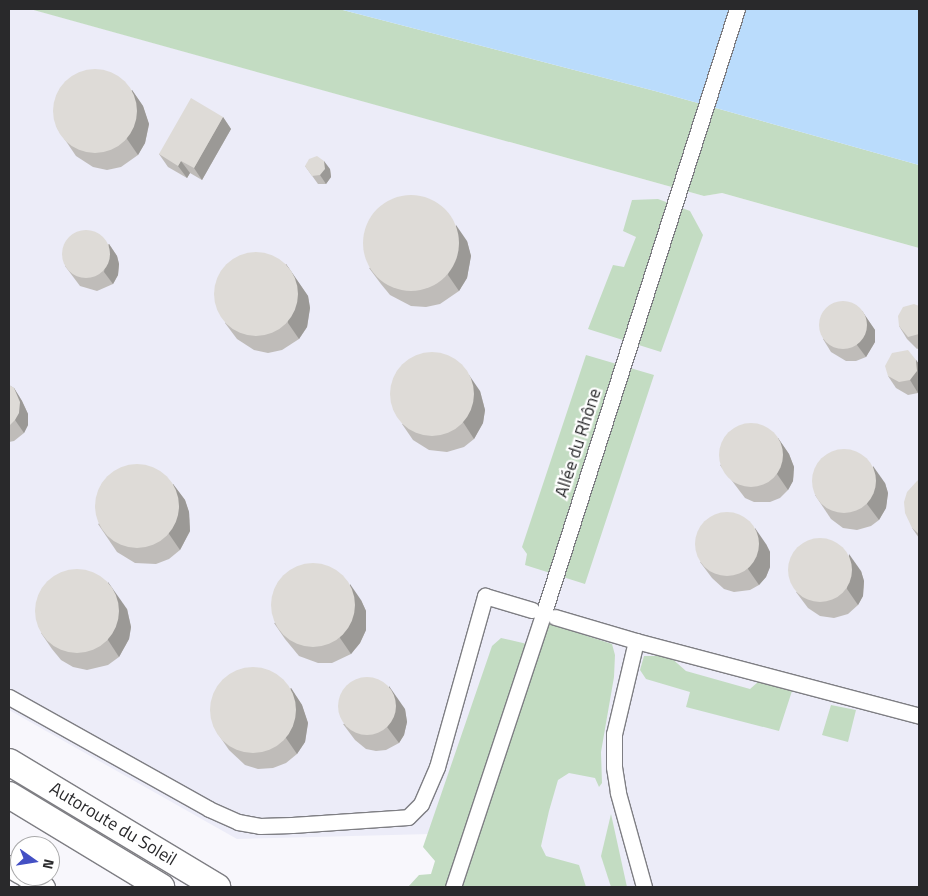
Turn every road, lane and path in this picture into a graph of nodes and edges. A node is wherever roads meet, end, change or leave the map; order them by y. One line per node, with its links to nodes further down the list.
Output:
1 (737, 9): 11 (street, Allée du Rhône)
2 (532, 610): 5 (street)
3 (556, 617): 4 (street)
4 (636, 641): 6 (street); 12 (street)
5 (9, 697)
6 (919, 716)
7 (9, 762): 10 (highway, Autoroute du Soleil)
8 (9, 796): 9 (highway, Autoroute du Soleil)
9 (161, 887)
10 (217, 887)
11 (453, 887)
12 (644, 887)

